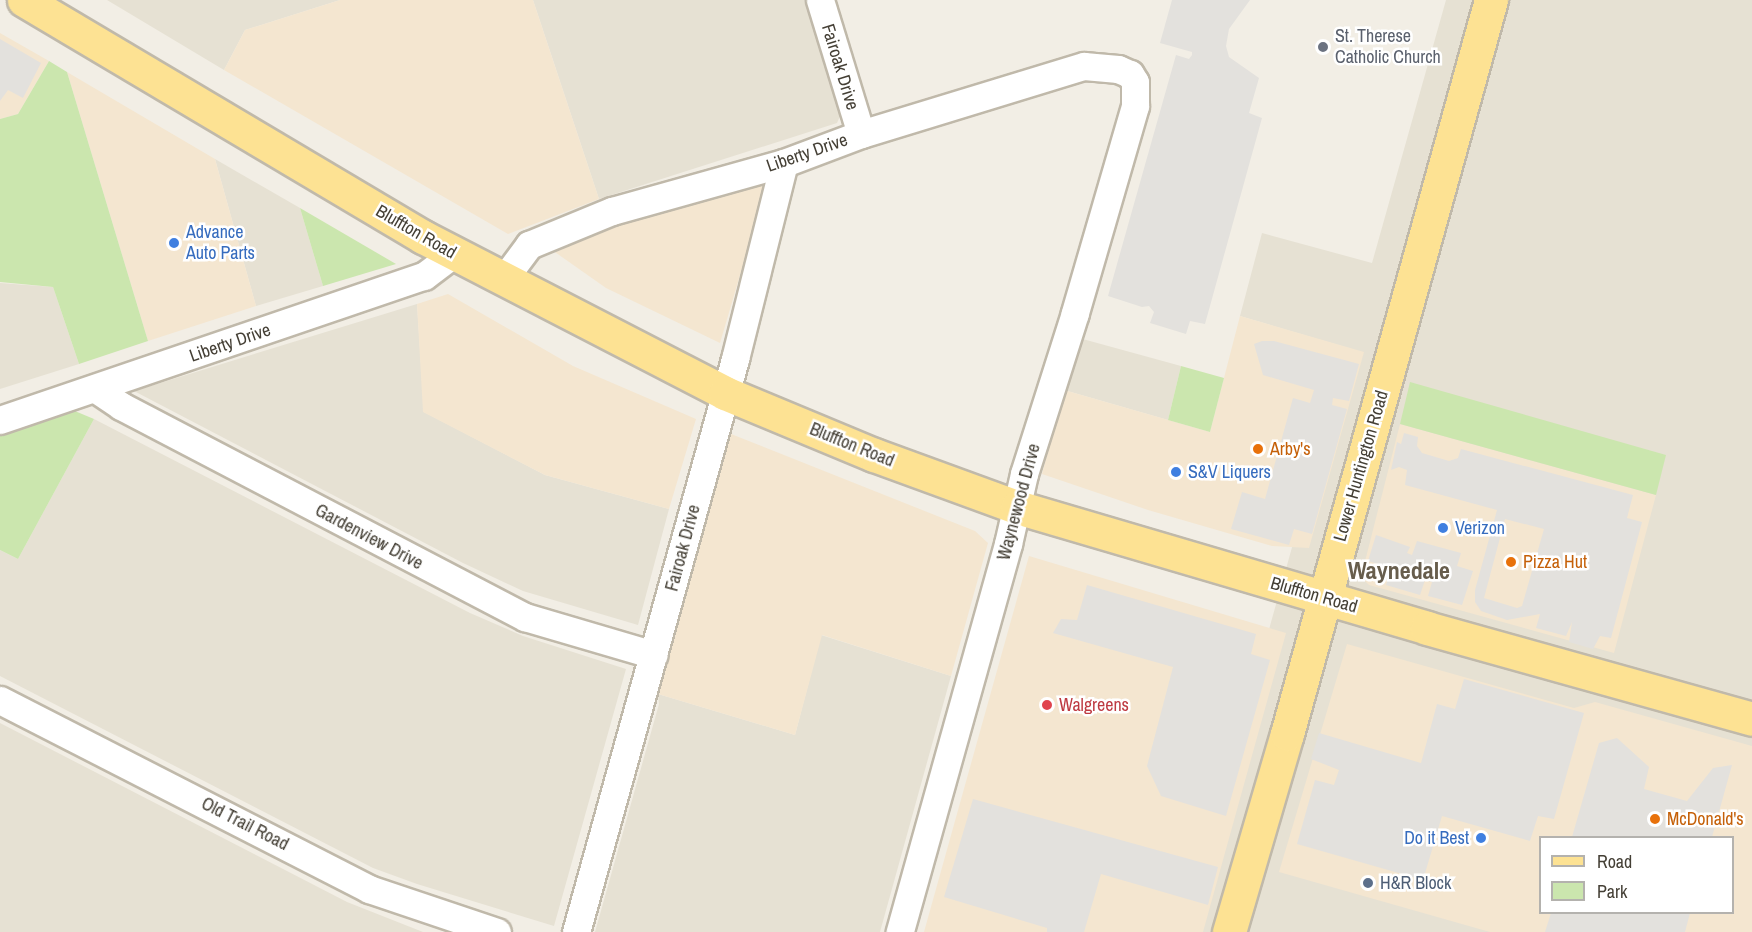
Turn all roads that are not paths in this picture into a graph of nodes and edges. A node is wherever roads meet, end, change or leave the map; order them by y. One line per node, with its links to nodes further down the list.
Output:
1 (24, 0): 7 (main road, Bluffton Road)
2 (820, 0): 5 (street, Fairoak Drive)
3 (1491, 0): 13 (main road, Lower Huntington Road)
4 (1130, 74): 5 (street, Liberty Drive); 12 (street, Waynewood Drive)
5 (861, 134): 6 (street, Liberty Drive)
6 (784, 163): 8 (street, Liberty Drive); 10 (street, Fairoak Drive)
7 (453, 254): 8 (main road, Bluffton Road); 9 (street, Liberty Drive)
8 (502, 280): 10 (main road, Bluffton Road)
9 (96, 389): 11 (street, Liberty Drive); 14 (street, Gardenview Drive)
10 (725, 393): 12 (main road, Bluffton Road); 14 (street, Fairoak Drive)
11 (0, 420)
12 (1017, 507): 13 (main road, Bluffton Road); 19 (street, Waynewood Drive)
13 (1324, 598): 16 (main road, Bluffton Road); 20 (main road, Lower Huntington Road)
14 (654, 655): 18 (street, Fairoak Drive)
15 (0, 700): 17 (street, Old Trail Road)
16 (1752, 719)
17 (497, 932)
18 (576, 932)
19 (900, 932)
20 (1229, 932)

